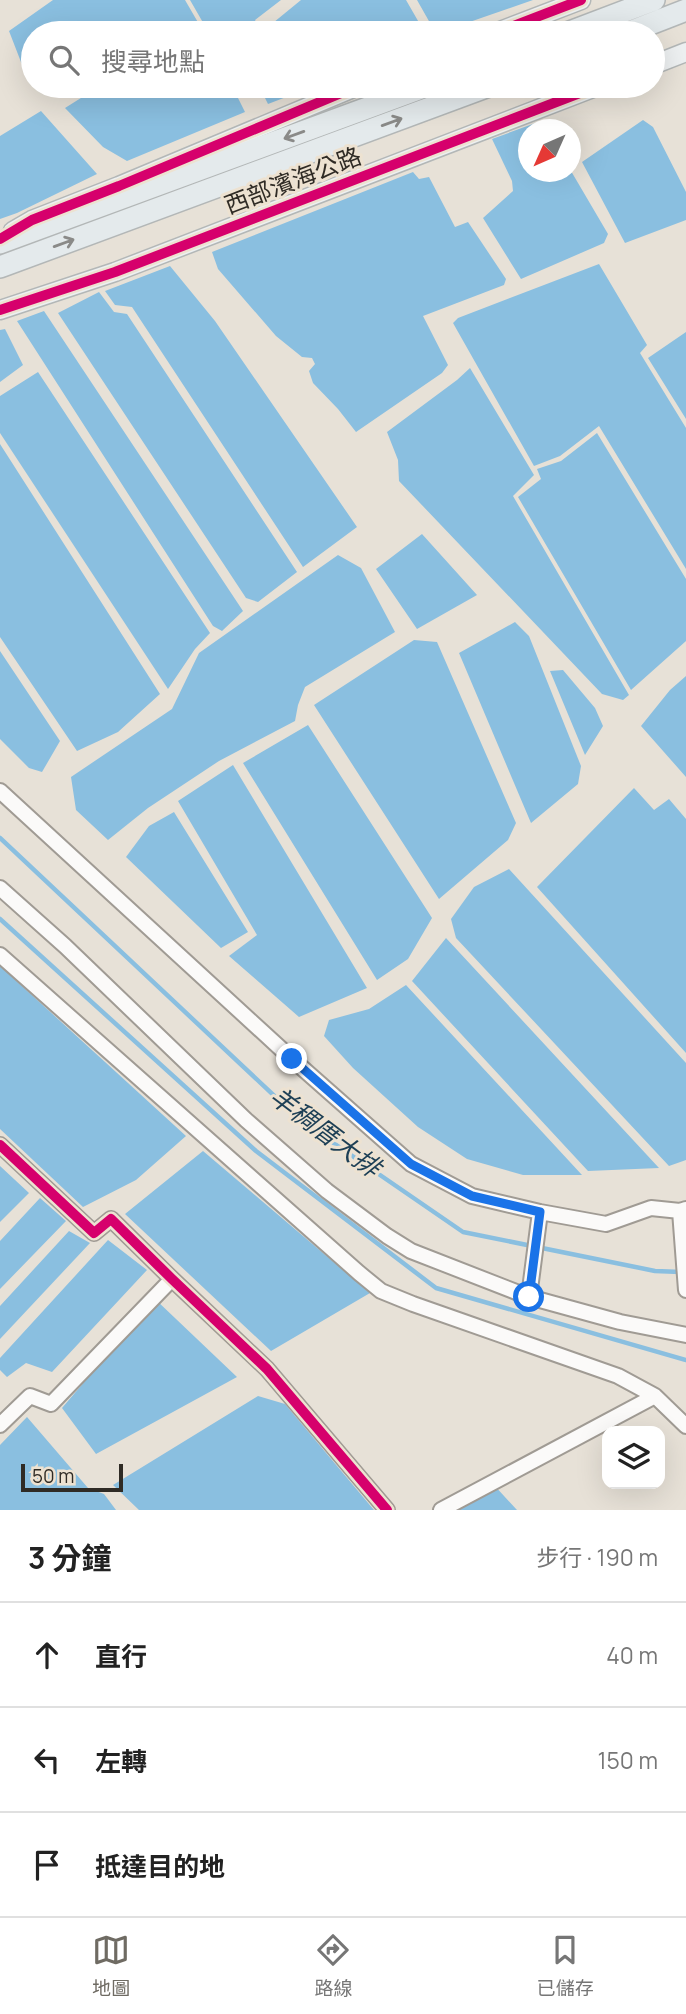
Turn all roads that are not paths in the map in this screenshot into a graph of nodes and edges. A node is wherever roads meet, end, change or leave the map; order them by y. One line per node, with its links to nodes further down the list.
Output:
1 (581, 0): 4 (main road)
2 (654, 0): 5 (highway)
3 (686, 10): 6 (highway)
4 (526, 21)
5 (599, 21)
6 (658, 21)
7 (686, 52): 8 (main road)
8 (665, 60)
9 (329, 98): 13 (main road)
10 (394, 98): 15 (highway, one-way to 15)
11 (457, 98): 16 (highway, one-way to 11)
12 (567, 98): 17 (main road, 西部濱海公路)
13 (32, 220): 14 (main road); 15 (main road)
14 (0, 229)
15 (0, 241)
16 (0, 267)
17 (0, 310)
18 (0, 791): 23 (street)
19 (0, 888): 26 (street)
20 (0, 954): 28 (street)
21 (0, 1145): 24 (street)
22 (683, 1210): 23 (street); 25 (street)
23 (540, 1212): 26 (street)
24 (172, 1279): 29 (street); 31 (street)
25 (686, 1290)
26 (529, 1297): 27 (street)
27 (686, 1335)
28 (655, 1396): 30 (street); 32 (street)
29 (0, 1425)
30 (686, 1426)
31 (387, 1510)
32 (441, 1510)

